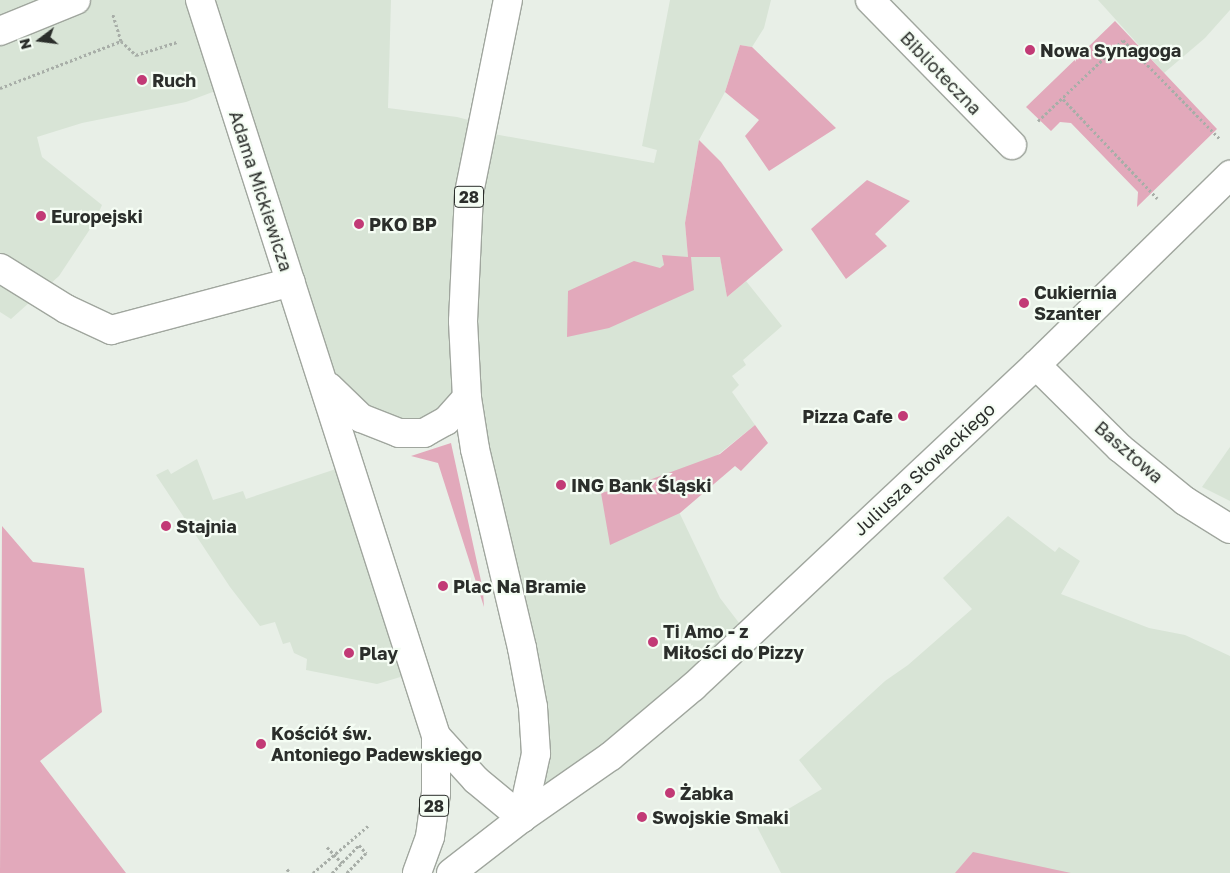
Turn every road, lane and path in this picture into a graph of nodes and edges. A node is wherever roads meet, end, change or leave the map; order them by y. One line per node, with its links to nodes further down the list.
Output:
1 (76, 0): 6 (main road)
2 (200, 0): 15 (main road, Adama Mickiewicza / 28)
3 (508, 0): 18 (main road, 28)
4 (870, 0): 11 (main road, Biblioteczna)
5 (113, 14): 7 (path)
6 (0, 31)
7 (122, 41): 8 (path); 9 (path)
8 (176, 42)
9 (0, 88)
10 (1220, 139): 13 (path)
11 (1012, 146)
12 (1230, 175): 16 (main road, Juliusza Słowackiego)
13 (1158, 198)
14 (0, 268): 15 (main road)
15 (291, 282): 17 (main road, Adama Mickiewicza / 28)
16 (1036, 365): 19 (main road, Basztowa); 21 (main road, Juliusza Słowackiego)
17 (324, 382): 18 (main road, 28); 20 (main road, 28)
18 (468, 398): 21 (main road, 28)
19 (1230, 528)
20 (436, 736): 21 (main road); 31 (main road, 28)
21 (522, 818): 32 (main road)
22 (368, 825): 24 (path)
23 (327, 847): 24 (path)
24 (334, 854): 25 (path); 29 (path)
25 (342, 863): 27 (path); 30 (path)
26 (286, 869): 28 (path)
27 (350, 872)
28 (290, 873)
29 (313, 873)
30 (332, 873)
31 (417, 873)
32 (451, 873)

